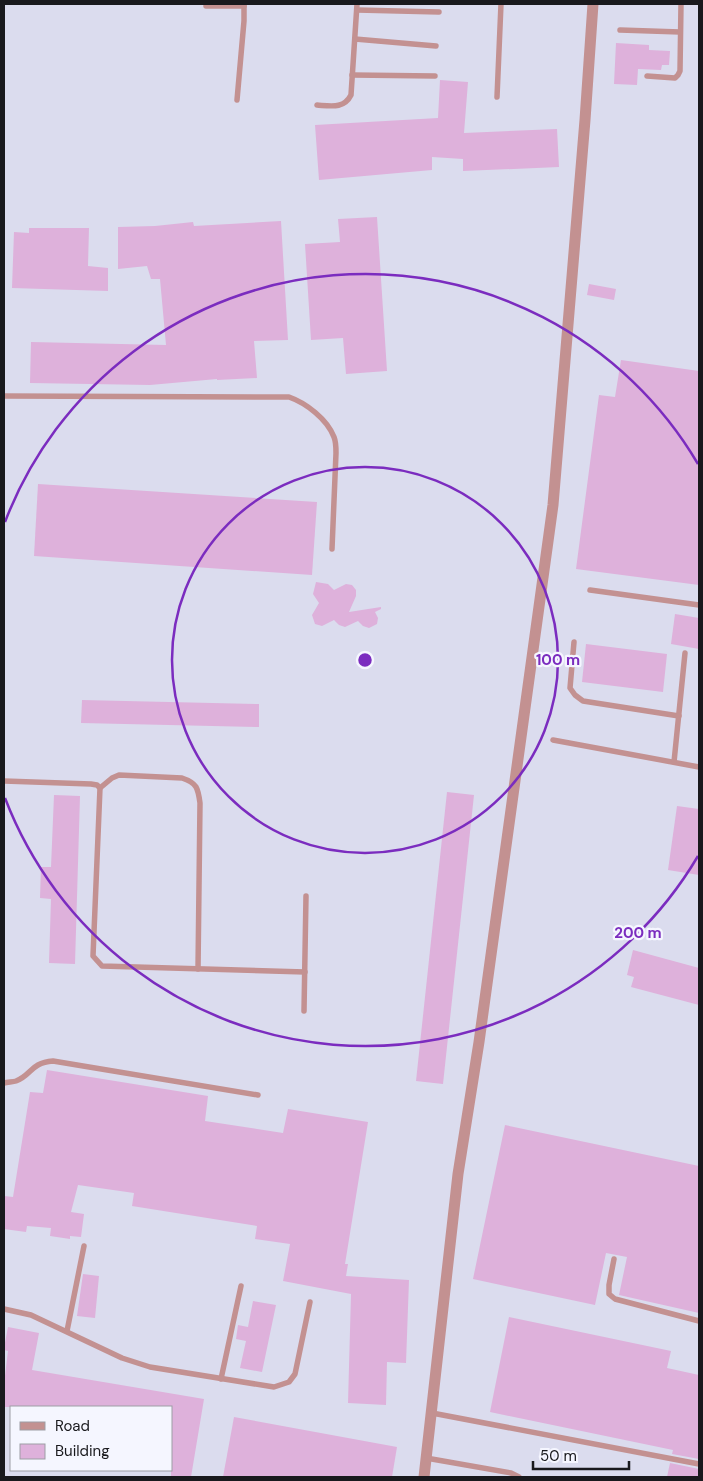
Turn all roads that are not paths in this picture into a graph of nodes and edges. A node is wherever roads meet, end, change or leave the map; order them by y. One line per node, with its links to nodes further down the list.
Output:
1 (501, 4): 15 (lane)
2 (593, 4): 44 (street)
3 (681, 4): 9 (lane)
4 (244, 5): 5 (lane); 16 (lane)
5 (206, 6)
6 (357, 7): 7 (lane); 10 (lane)
7 (439, 12)
8 (620, 30): 9 (lane)
9 (680, 32): 14 (lane)
10 (355, 39): 11 (lane); 12 (lane)
11 (436, 46)
12 (352, 75): 13 (lane); 17 (lane)
13 (435, 76)
14 (647, 76)
15 (497, 97)
16 (237, 100)
17 (317, 105)
18 (4, 396): 19 (lane)
19 (332, 549)
20 (590, 590): 21 (lane)
21 (699, 605)
22 (574, 642): 24 (lane)
23 (685, 653): 24 (lane)
24 (679, 716): 26 (lane)
25 (553, 740): 26 (lane)
26 (674, 762): 27 (lane)
27 (699, 767)
28 (4, 781): 29 (lane)
29 (100, 788): 31 (lane); 31 (lane)
30 (306, 896): 32 (lane)
31 (198, 969): 32 (lane)
32 (305, 972): 33 (lane)
33 (304, 1011)
34 (4, 1083): 35 (lane)
35 (258, 1095)
36 (84, 1246): 42 (lane)
37 (614, 1259): 41 (lane)
38 (241, 1286): 43 (lane)
39 (310, 1302): 43 (lane)
40 (4, 1309): 42 (lane)
41 (699, 1321)
42 (67, 1331): 43 (lane)
43 (221, 1379)
44 (432, 1412): 45 (street); 46 (lane)
45 (426, 1458): 47 (street); 48 (lane)
46 (699, 1464)
47 (424, 1477)
48 (519, 1477)

